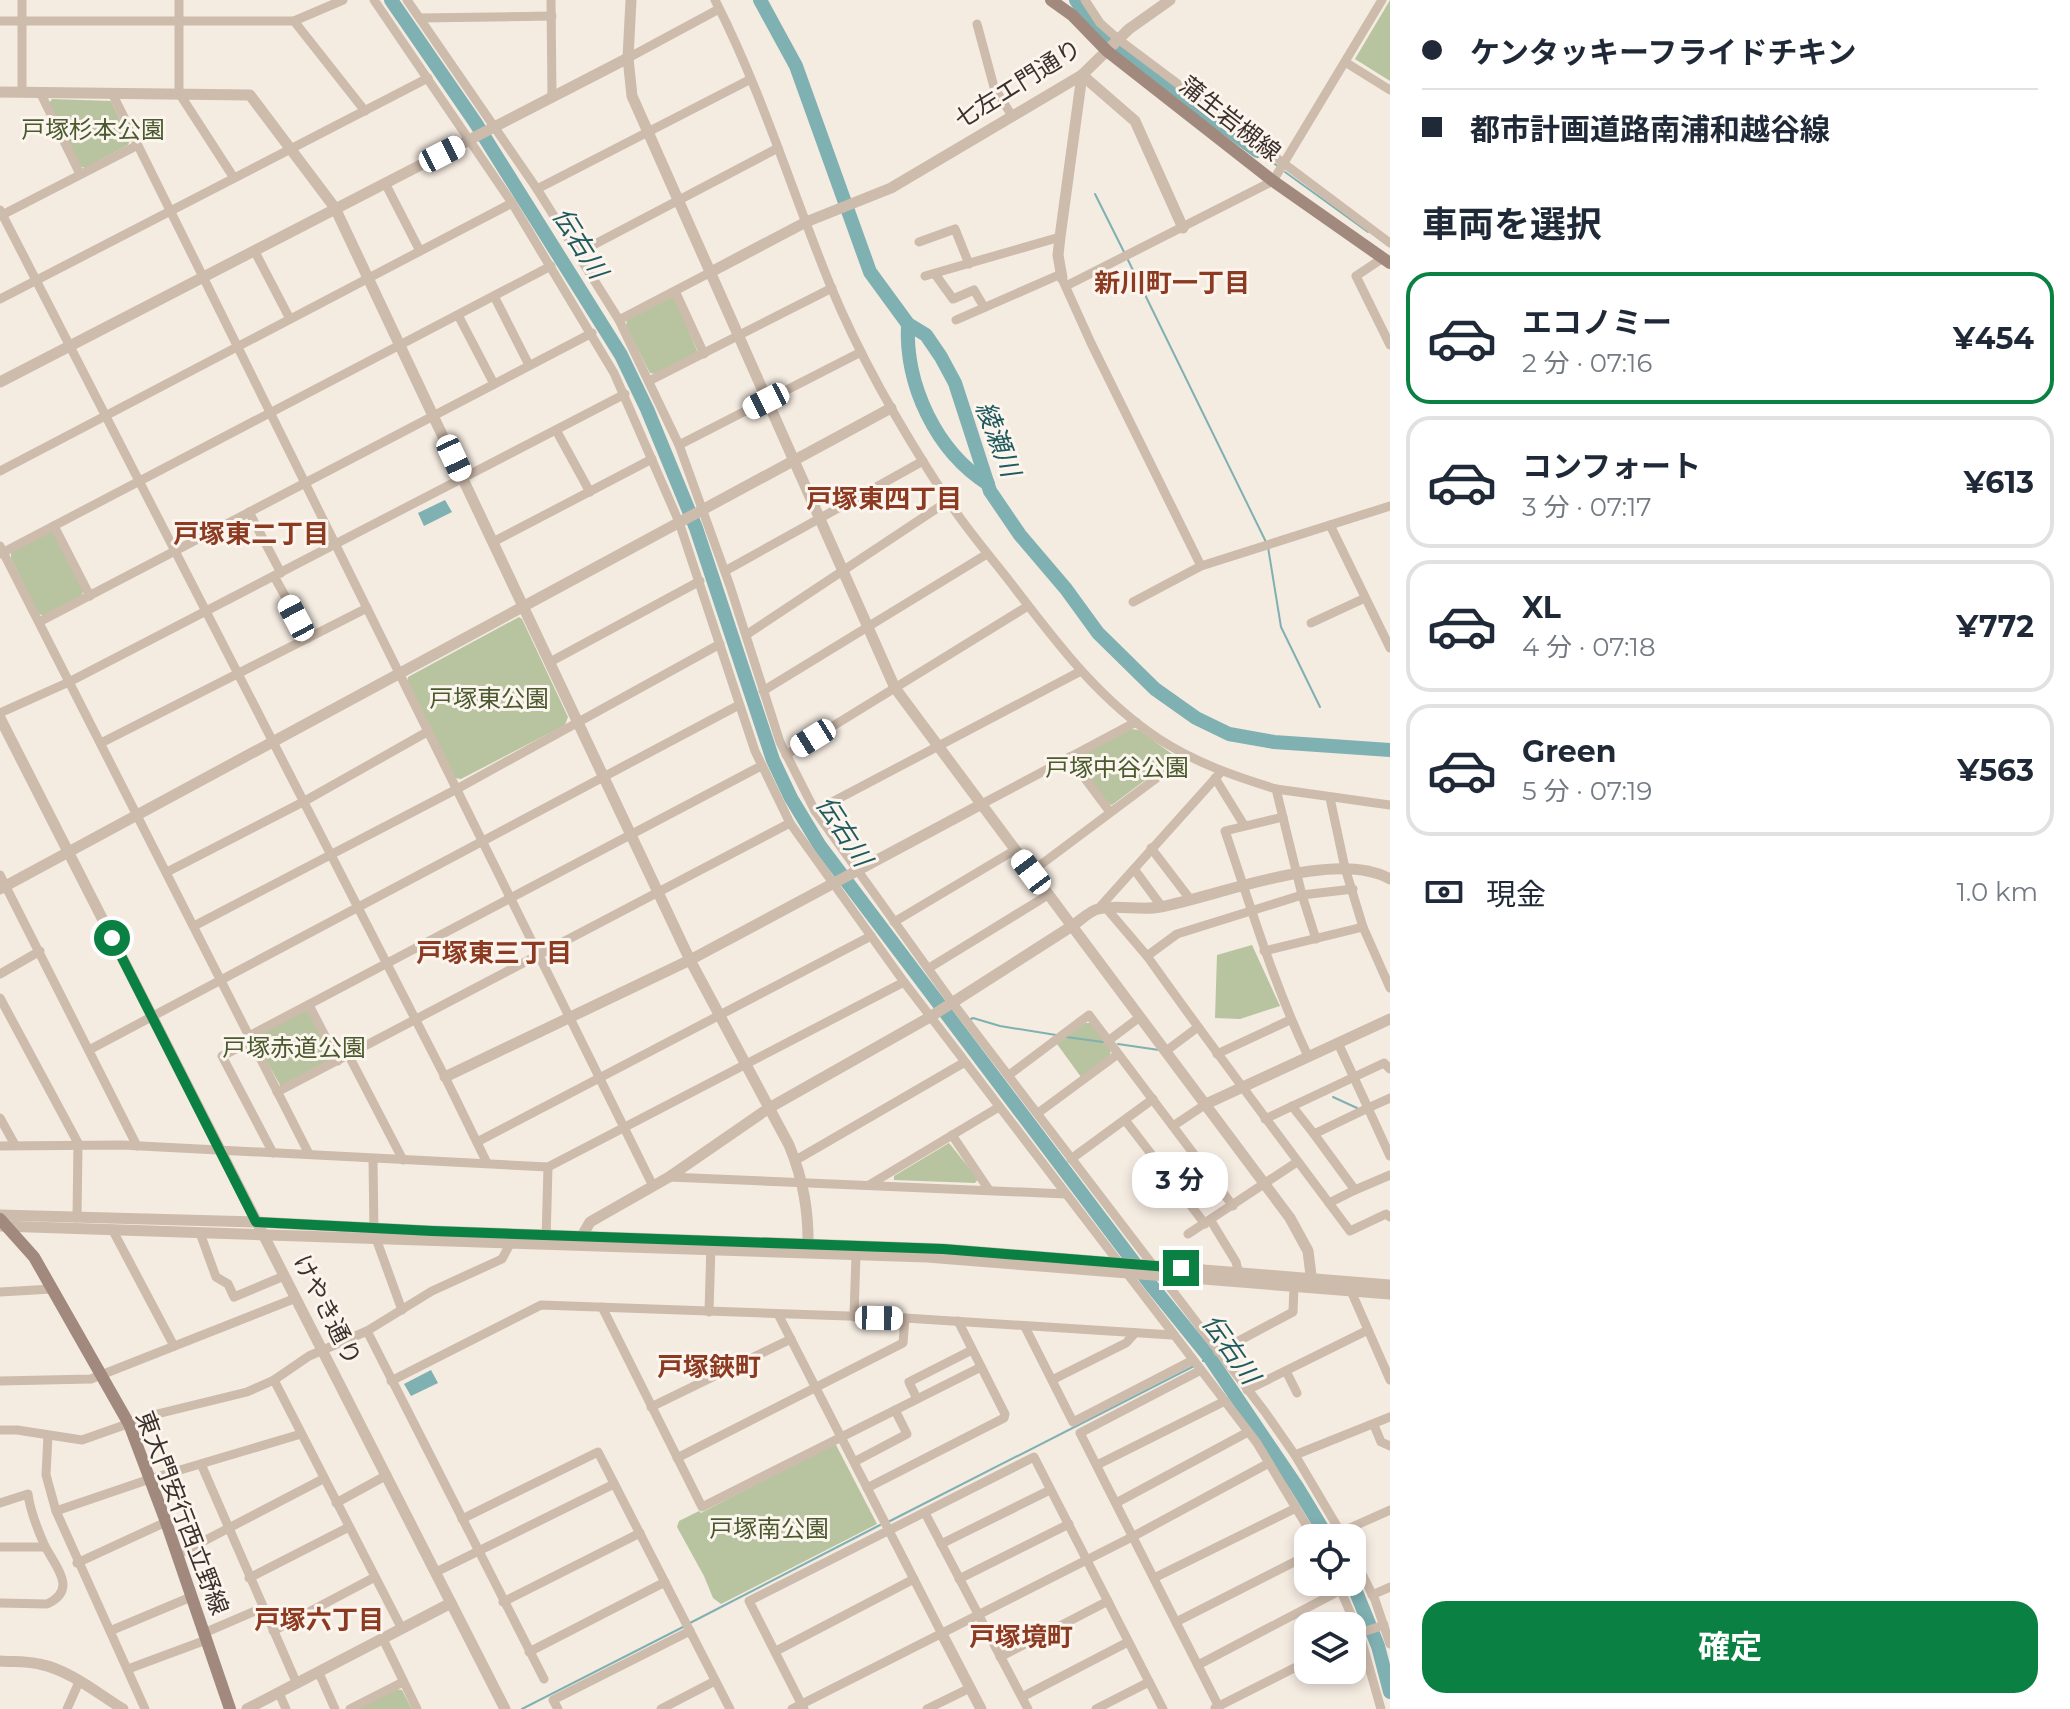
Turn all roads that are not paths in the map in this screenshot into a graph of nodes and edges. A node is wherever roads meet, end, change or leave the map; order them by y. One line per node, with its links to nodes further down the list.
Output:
1 (22, 0): 16 (street)
2 (179, 0): 18 (street)
3 (343, 0): 17 (street)
4 (374, 0): 25 (street)
5 (407, 0): 14 (street)
6 (551, 0): 13 (street)
7 (631, 0): 22 (street)
8 (1051, 0): 21 (main road, 蒲生岩槻線)
9 (1085, 0): 20 (street)
10 (1170, 0): 20 (street, 七左エ門通り)
11 (1382, 0): 23 (street)
12 (717, 4): 22 (street); 26 (street)
13 (552, 16): 14 (street); 33 (street)
14 (420, 18): 36 (street)
15 (0, 21): 16 (street)
16 (22, 21): 18 (street); 29 (street)
17 (294, 21): 18 (street); 34 (street)
18 (179, 22): 32 (street)
19 (977, 24): 35 (street)
20 (1118, 39): 21 (street, 七左エ門通り); 42 (street)
21 (1107, 51): 24 (street, 七左エ門通り); 45 (main road, 蒲生岩槻線)
22 (628, 58): 33 (street); 37 (street)
23 (1345, 62): 27 (street); 42 (street)
24 (1082, 75): 35 (street, 七左エ門通り); 54 (street); 55 (street)
25 (428, 78): 34 (street); 38 (street)
26 (751, 79): 37 (street); 40 (street)
27 (1390, 90)
28 (0, 92): 29 (street)
29 (22, 92): 30 (street)
30 (40, 92): 31 (street); 43 (street)
31 (112, 93): 32 (street); 39 (street)
32 (179, 93): 41 (street); 44 (street)
33 (552, 96): 36 (street)
34 (365, 111): 41 (street)
35 (1012, 116): 53 (street, 七左エ門通り)
36 (492, 127): 38 (street); 47 (street)
37 (647, 134): 47 (street); 48 (street)
38 (473, 138): 46 (street); 49 (street)
39 (136, 146): 43 (street); 51 (street)
40 (778, 148): 48 (street); 53 (street)
41 (293, 149): 44 (street); 50 (street)
42 (1284, 165): 45 (street); 57 (street)
43 (80, 174): 52 (street)
44 (234, 178): 51 (street)
45 (1273, 181): 54 (street); 61 (main road, 蒲生岩槻線)
46 (385, 183): 50 (street); 59 (street)
47 (537, 189): 60 (street)
48 (676, 200): 60 (street); 64 (street)
49 (512, 203): 59 (street); 63 (street)
50 (335, 208): 58 (street); 66 (street)
51 (169, 211): 65 (street); 68 (street)
52 (1, 214): 68 (street)
53 (810, 221): 64 (street, 七左エ門通り); 69 (street)
54 (1183, 228): 67 (street)
55 (1060, 237): 62 (street); 67 (street)
56 (919, 242): 62 (street)
57 (1390, 243)
58 (254, 250): 65 (street); 75 (street)
59 (420, 251): 66 (street)
60 (578, 253): 76 (street)
61 (1387, 261): 80 (street)
62 (969, 264): 73 (street)
63 (551, 266): 71 (street); 78 (street)
64 (709, 273): 70 (street); 79 (street)
65 (203, 277): 81 (street); 82 (street)
66 (370, 278): 75 (street); 83 (street)
67 (1063, 279): 73 (street); 119 (street)
68 (36, 280): 72 (street); 81 (street)
69 (832, 288): 79 (street); 84 (street)
70 (675, 291): 76 (street); 85 (street)
71 (494, 296): 74 (street); 86 (street)
72 (0, 299)
73 (984, 307): 77 (street)
74 (458, 315): 83 (street); 89 (street)
75 (290, 319): 82 (street)
76 (619, 320): 87 (street)
77 (956, 320)
78 (592, 333): 86 (street); 90 (street)
79 (738, 337): 85 (street); 91 (street)
80 (1390, 345)
81 (71, 346): 88 (street); 95 (street)
82 (237, 346): 93 (street); 95 (street)
83 (401, 346): 93 (street); 94 (street)
84 (861, 352): 91 (street); 92 (street)
85 (704, 354): 87 (street)
86 (529, 365): 89 (street)
87 (649, 381): 97 (street)
88 (0, 382)
89 (494, 384): 94 (street)
90 (625, 394): 96 (street); 98 (street)
91 (766, 401): 97 (street); 100 (street)
92 (891, 408): 99 (street); 100 (street)
93 (270, 413): 103 (street); 104 (street)
94 (434, 416): 102 (street); 104 (street)
95 (105, 417): 101 (street); 103 (street)
96 (556, 430): 102 (street); 105 (street)
97 (679, 445): 108 (street)
98 (652, 459): 105 (street); 111 (street)
99 (923, 461): 106 (street); 110 (street)
100 (793, 462): 108 (street); 110 (street)
101 (0, 471)
102 (464, 479): 114 (street); 115 (street)
103 (138, 482): 113 (street); 117 (street)
104 (304, 483): 109 (street); 115 (street)
105 (590, 492): 114 (street)
106 (948, 501): 118 (street); 121 (street)
107 (1390, 506): 112 (street)
108 (700, 511): 111 (street); 120 (street)
109 (249, 512): 117 (street); 122 (street)
110 (818, 517): 120 (street); 121 (street)
111 (681, 521): 123 (street); 128 (street)
112 (1330, 525): 119 (street); 125 (street)
113 (54, 526): 116 (street); 124 (street)
114 (493, 542): 128 (street)
115 (336, 544): 122 (street); 129 (street)
116 (1, 551): 131 (street)
117 (175, 552): 124 (street); 130 (street)
118 (987, 554): 127 (street); 133 (street)
119 (1201, 566): 126 (street)
120 (725, 571): 134 (street)
121 (842, 572): 133 (street); 134 (street)
122 (277, 574): 130 (street); 135 (street)
123 (700, 581): 136 (street); 138 (street)
124 (90, 596): 131 (street)
125 (1365, 598): 132 (street); 137 (street)
126 (1133, 602)
127 (1028, 606): 139 (street); 143 (street)
128 (523, 607): 138 (street); 141 (street)
129 (367, 608): 135 (street); 141 (street)
130 (205, 611): 140 (street); 142 (street)
131 (39, 622): 142 (street)
132 (1311, 623)
133 (867, 628): 143 (street); 144 (street)
134 (746, 635): 144 (street)
135 (308, 638): 140 (street)
136 (720, 644): 145 (street); 147 (street)
137 (1390, 648)
138 (550, 662): 147 (street)
139 (1081, 671): 148 (street); 152 (street)
140 (238, 674): 150 (street); 151 (street)
141 (399, 674): 149 (street); 150 (street)
142 (69, 682): 146 (street); 151 (street)
143 (895, 688): 152 (street); 153 (street)
144 (763, 691): 153 (street)
145 (739, 705): 156 (street); 158 (street)
146 (0, 716): 175 (street, けやき通り)
147 (578, 721): 158 (street); 160 (street)
148 (1136, 722): 154 (street); 155 (street)
149 (427, 732): 160 (street); 162 (street)
150 (273, 741): 162 (street); 167 (street)
151 (101, 743): 167 (street)
152 (937, 747): 163 (street); 165 (street)
153 (786, 755): 165 (street)
154 (1186, 756): 157 (street); 166 (street)
155 (1069, 757): 163 (street); 166 (street)
156 (761, 766): 169 (street); 171 (street)
157 (1218, 775): 159 (street); 170 (street); 173 (street)
158 (603, 776): 171 (street); 172 (street)
159 (1276, 789): 161 (street); 168 (street)
160 (455, 790): 172 (street); 176 (street)
161 (1330, 798): 164 (street); 177 (street)
162 (303, 802): 176 (street); 179 (street)
163 (980, 805): 174 (street); 180 (street)
164 (1390, 805)
165 (815, 811): 180 (street)
166 (1110, 812): 181 (street)
167 (138, 815): 175 (street); 179 (street)
168 (1283, 817): 170 (street); 182 (street)
169 (790, 823): 185 (street); 188 (street)
170 (1244, 825): 186 (street)
171 (631, 834): 188 (street); 191 (street)
172 (481, 841): 191 (street); 193 (street)
173 (1151, 848): 178 (street); 192 (street)
174 (1015, 850): 181 (street); 197 (street)
175 (68, 852): 184 (street); 217 (street, けやき通り)
176 (331, 854): 193 (street); 198 (street)
177 (1345, 868): 182 (street); 183 (street); 187 (street)
178 (1134, 869): 194 (street); 195 (street)
179 (167, 872): 198 (street)
180 (854, 872): 185 (street); 197 (street)
181 (1031, 872): 189 (street)
182 (1297, 875): 186 (street); 190 (street)
183 (1390, 879)
184 (2, 883): 203 (street)
185 (835, 883): 201 (street); 207 (street)
186 (1244, 885): 192 (street); 196 (street)
187 (1353, 889): 190 (street); 200 (street)
188 (658, 893): 206 (street); 207 (street)
189 (1048, 895): 199 (street); 209 (street)
190 (1302, 895): 196 (street); 202 (street)
191 (508, 897): 206 (street); 208 (street)
192 (1190, 899): 194 (street)
193 (358, 907): 208 (street); 211 (street)
194 (1162, 907): 195 (street)
195 (1103, 909): 199 (street); 205 (street)
196 (1251, 912): 204 (street); 205 (street)
197 (894, 922): 209 (street)
198 (194, 926): 211 (street)
199 (1072, 926): 215 (street); 220 (street)
200 (1363, 927): 202 (street); 213 (street)
201 (871, 936): 212 (street); 218 (street)
202 (1316, 939): 204 (street)
203 (40, 951): 210 (street); 229 (street)
204 (1264, 951): 223 (street)
205 (1147, 956): 225 (street)
206 (538, 957): 221 (street); 224 (street)
207 (690, 960): 218 (street); 221 (street)
208 (387, 964): 216 (street); 224 (street)
209 (929, 968): 215 (street)
210 (0, 974)
211 (221, 979): 217 (street); 226 (street)
212 (904, 982): 219 (street); 237 (street)
213 (1390, 988)
214 (0, 998): 262 (street)
215 (952, 1002): 219 (street); 239 (street)
216 (309, 1005): 226 (street); 235 (street)
217 (151, 1015): 229 (street); 266 (street, けやき通り)
218 (719, 1015): 237 (street); 242 (street)
219 (930, 1017): 236 (street); 250 (street)
220 (1140, 1017): 227 (street); 230 (street)
221 (570, 1019): 240 (street); 242 (street)
222 (1390, 1019): 228 (street)
223 (1290, 1020): 232 (street); 234 (street)
224 (417, 1021): 233 (street); 240 (street)
225 (1198, 1027): 230 (street); 232 (street)
226 (250, 1038): 244 (street); 267 (street)
227 (1108, 1041): 231 (street); 239 (street)
228 (1338, 1043): 234 (street); 241 (street)
229 (89, 1050): 265 (street)
230 (1166, 1051): 247 (street)
231 (1118, 1054): 246 (street); 252 (street)
232 (1217, 1054): 243 (street)
233 (349, 1056): 235 (street); 272 (street)
234 (1308, 1056): 243 (street)
235 (338, 1061): 244 (street)
236 (965, 1062): 249 (street); 273 (street)
237 (746, 1064): 250 (street); 257 (street)
238 (1390, 1069): 241 (street)
239 (1009, 1075): 252 (street)
240 (445, 1077): 261 (street)
241 (1354, 1077): 248 (street); 251 (street)
242 (600, 1078): 257 (street); 261 (street)
243 (1244, 1087): 247 (street); 254 (street)
244 (277, 1092): 268 (street)
245 (1390, 1098): 251 (street)
246 (1153, 1099): 255 (street); 256 (street)
247 (1206, 1104): 256 (street); 281 (street)
248 (1292, 1106): 254 (street); 258 (street)
249 (999, 1107): 259 (street); 285 (street)
250 (769, 1108): 273 (street); 278 (street)
251 (1368, 1108): 258 (street); 260 (street)
252 (1038, 1113): 271 (street)
253 (0, 1118): 263 (street)
254 (1265, 1119): 274 (street)
255 (1125, 1120): 271 (street); 292 (street)
256 (1173, 1126): 287 (street)
257 (624, 1127): 276 (street); 282 (street)
258 (1314, 1134): 284 (street)
259 (952, 1135): 280 (street); 283 (street)
260 (1386, 1135): 269 (street)
261 (477, 1142): 275 (street)
262 (78, 1143): 263 (street); 265 (street); 289 (street)
263 (15, 1145): 264 (street)
264 (0, 1146)
265 (137, 1146): 266 (street)
266 (221, 1151): 267 (street); 291 (street, けやき通り)
267 (273, 1153): 268 (street)
268 (309, 1154): 270 (street)
269 (1390, 1156)
270 (373, 1159): 272 (street); 295 (street)
271 (1071, 1159): 305 (street)
272 (403, 1160): 275 (street)
273 (796, 1160): 279 (street)
274 (1297, 1162): 281 (street); 286 (street)
275 (487, 1163): 276 (street)
276 (548, 1167): 299 (street)
277 (1390, 1175): 284 (street)
278 (669, 1177): 279 (street); 282 (street)
279 (803, 1182): 280 (street); 302 (street)
280 (869, 1185): 283 (street)
281 (1264, 1185): 287 (street); 308 (street)
282 (653, 1186): 298 (street)
283 (989, 1190): 285 (street)
284 (1355, 1190): 286 (street)
285 (1066, 1194): 304 (street)
286 (1329, 1203): 288 (street)
287 (1233, 1206): 292 (street)
288 (1389, 1214)
289 (77, 1218): 290 (street); 291 (street)
290 (2, 1221): 293 (street); 311 (main road, 東大門安行西立野線)
291 (256, 1222): 295 (street); 297 (street, けやき通り)
292 (1208, 1222): 296 (street); 307 (street)
293 (112, 1229): 294 (street); 329 (street)
294 (200, 1233): 297 (street); 306 (street)
295 (375, 1233): 297 (street); 299 (street); 300 (street); 317 (street)
296 (1188, 1234)
297 (264, 1235): 306 (street, けやき通り)
298 (582, 1236): 299 (street); 301 (street)
299 (546, 1240): 300 (street); 301 (street)
300 (511, 1242): 317 (street)
301 (711, 1245): 302 (street); 318 (street)
302 (808, 1248): 303 (street); 304 (street)
303 (856, 1254): 304 (street); 320 (street)
304 (1126, 1268): 305 (street); 327 (street)
305 (1154, 1270): 307 (street); 332 (street)
306 (284, 1276): 315 (street, けやき通り)
307 (1240, 1277): 308 (street); 310 (street)
308 (1312, 1283): 309 (street); 310 (street); 312 (street)
309 (1390, 1285)
310 (1294, 1287): 332 (street)
311 (52, 1289): 313 (street); 337 (main road, 東大門安行西立野線)
312 (1351, 1291): 314 (street); 324 (street)
313 (0, 1292)
314 (1390, 1294)
315 (296, 1298): 329 (street); 331 (street, けやき通り)
316 (602, 1307): 318 (street); 342 (street); 348 (street)
317 (402, 1310): 325 (street)
318 (709, 1312): 319 (street)
319 (779, 1316): 320 (street); 328 (street)
320 (854, 1317): 321 (street)
321 (905, 1318): 322 (street); 343 (street)
322 (958, 1321): 323 (street); 330 (street)
323 (1025, 1327): 326 (street); 339 (street)
324 (1368, 1330): 336 (street); 340 (street)
325 (367, 1331): 331 (street); 342 (street)
326 (1135, 1333): 327 (street); 339 (street)
327 (1172, 1335): 333 (street)
328 (791, 1339): 343 (street); 348 (street)
329 (174, 1346): 337 (street)
330 (972, 1350): 334 (street); 346 (street)
331 (323, 1351): 338 (street); 365 (street, けやき通り)
332 (1218, 1352): 344 (street)
333 (1193, 1360): 335 (street); 339 (street)
334 (981, 1367): 346 (street); 369 (street)
335 (1201, 1370): 347 (street); 364 (street)
336 (1286, 1371): 344 (street); 345 (street)
337 (100, 1376): 341 (street); 351 (main road, 東大門安行西立野線)
338 (274, 1380): 351 (street); 355 (street)
339 (1052, 1380)
340 (1390, 1380)
341 (0, 1381)
342 (391, 1381): 378 (street)
343 (816, 1388): 357 (street); 360 (street)
344 (1247, 1390): 359 (street)
345 (1297, 1393)
346 (917, 1399): 349 (street)
347 (1225, 1401): 354 (street); 364 (street)
348 (651, 1407): 360 (street)
349 (895, 1410): 357 (street); 361 (street)
350 (1390, 1417): 352 (street)
351 (129, 1424): 356 (street); 366 (main road, 東大門安行西立野線)
352 (1374, 1425): 358 (street); 359 (street)
353 (0, 1430): 356 (street)
354 (1248, 1432): 362 (street); 373 (street)
355 (301, 1434): 363 (street); 367 (street)
356 (48, 1435): 376 (street)
357 (842, 1438): 360 (street); 361 (street)
358 (1390, 1446)
359 (1295, 1455): 382 (street)
360 (677, 1458)
361 (854, 1462): 369 (street)
362 (1269, 1463): 374 (street); 388 (street)
363 (201, 1464): 366 (street); 385 (street)
364 (1097, 1465): 373 (street)
365 (387, 1475): 372 (street); 397 (street, けやき通り)
366 (150, 1479): 376 (street); 379 (main road, 東大門安行西立野線)
367 (323, 1479): 372 (street); 385 (street)
368 (614, 1484): 378 (street); 387 (street); 392 (street)
369 (867, 1488): 386 (street)
370 (1050, 1490): 377 (street); 380 (street); 389 (street)
371 (0, 1503): 391 (street)
372 (336, 1503): 384 (street)
373 (1116, 1503): 388 (street)
374 (1296, 1508): 381 (street); 400 (street)
375 (1390, 1510): 383 (street)
376 (56, 1511): 396 (street)
377 (925, 1513): 386 (street); 389 (street)
378 (462, 1519): 392 (street)
379 (166, 1522): 393 (main road, 東大門安行西立野線); 396 (street)
380 (1069, 1524): 394 (street); 402 (street)
381 (1306, 1524)
382 (1336, 1524)
383 (1363, 1524)
384 (349, 1527): 398 (street); 399 (street)
385 (227, 1528): 393 (street); 399 (street)
386 (889, 1531): 401 (street); 427 (street)
387 (640, 1533): 403 (street); 410 (street)
388 (1132, 1537): 394 (street); 400 (street)
389 (941, 1544): 402 (street)
390 (0, 1547): 391 (street)
391 (45, 1547): 411 (street)
392 (477, 1551): 397 (street); 410 (street)
393 (177, 1555): 408 (main road, 東大門安行西立野線)
394 (1088, 1559): 409 (street); 414 (street)
395 (1294, 1562): 415 (street)
396 (77, 1563): 418 (street)
397 (436, 1572): 412 (street, けやき通り)
398 (375, 1577): 416 (street); 419 (street)
399 (249, 1578): 413 (street)
400 (1154, 1578): 415 (street)
401 (914, 1579): 421 (street); 427 (street)
402 (959, 1579): 414 (street)
403 (665, 1582): 420 (street); 428 (street)
404 (1366, 1583): 406 (street)
405 (1390, 1587): 406 (street)
406 (1372, 1595): 417 (street)
407 (1321, 1596): 432 (street)
408 (191, 1597): 418 (street); 423 (main road, 東大門安行西立野線)
409 (1108, 1601): 425 (street); 429 (street)
410 (503, 1602): 428 (street)
411 (0, 1603)
412 (451, 1603): 416 (street); 456 (street, けやき通り)
413 (262, 1608): 419 (street); 423 (street)
414 (978, 1614): 421 (street); 429 (street)
415 (1176, 1622): 432 (street)
416 (402, 1629): 424 (street)
417 (1387, 1629): 422 (street); 426 (street)
418 (110, 1631): 434 (street)
419 (273, 1631): 441 (street)
420 (690, 1631): 437 (street); 457 (street)
421 (942, 1634): 442 (street); 445 (street)
422 (1366, 1634)
423 (205, 1637): 434 (street); 450 (main road, 東大門安行西立野線)
424 (383, 1639): 435 (street); 439 (street)
425 (1128, 1642): 440 (street); 444 (street)
426 (1390, 1644)
427 (776, 1651): 445 (street)
428 (529, 1652): 436 (street)
429 (1000, 1657): 444 (street)
430 (0, 1661): 438 (street)
431 (1366, 1663): 465 (street)
432 (1198, 1665): 446 (street)
433 (1294, 1668): 446 (street)
434 (128, 1669): 449 (street)
435 (319, 1673): 441 (street); 453 (street)
436 (544, 1679)
437 (715, 1681): 458 (street); 459 (street)
438 (79, 1682): 447 (street); 448 (street)
439 (403, 1682): 454 (street); 455 (street)
440 (1149, 1682): 463 (street); 464 (street)
441 (297, 1684): 443 (street)
442 (970, 1688): 460 (street); 461 (street)
443 (279, 1693): 451 (street); 452 (street)
444 (1022, 1697): 462 (street)
445 (799, 1707)
446 (1216, 1708)
447 (67, 1709)
448 (123, 1709)
449 (145, 1709)
450 (230, 1709)
451 (247, 1709)
452 (286, 1709)
453 (335, 1709)
454 (350, 1709)
455 (417, 1709)
456 (505, 1709)
457 (558, 1709)
458 (661, 1709)
459 (730, 1709)
460 (927, 1709)
461 (981, 1709)
462 (1028, 1709)
463 (1096, 1709)
464 (1163, 1709)
465 (1381, 1709)

